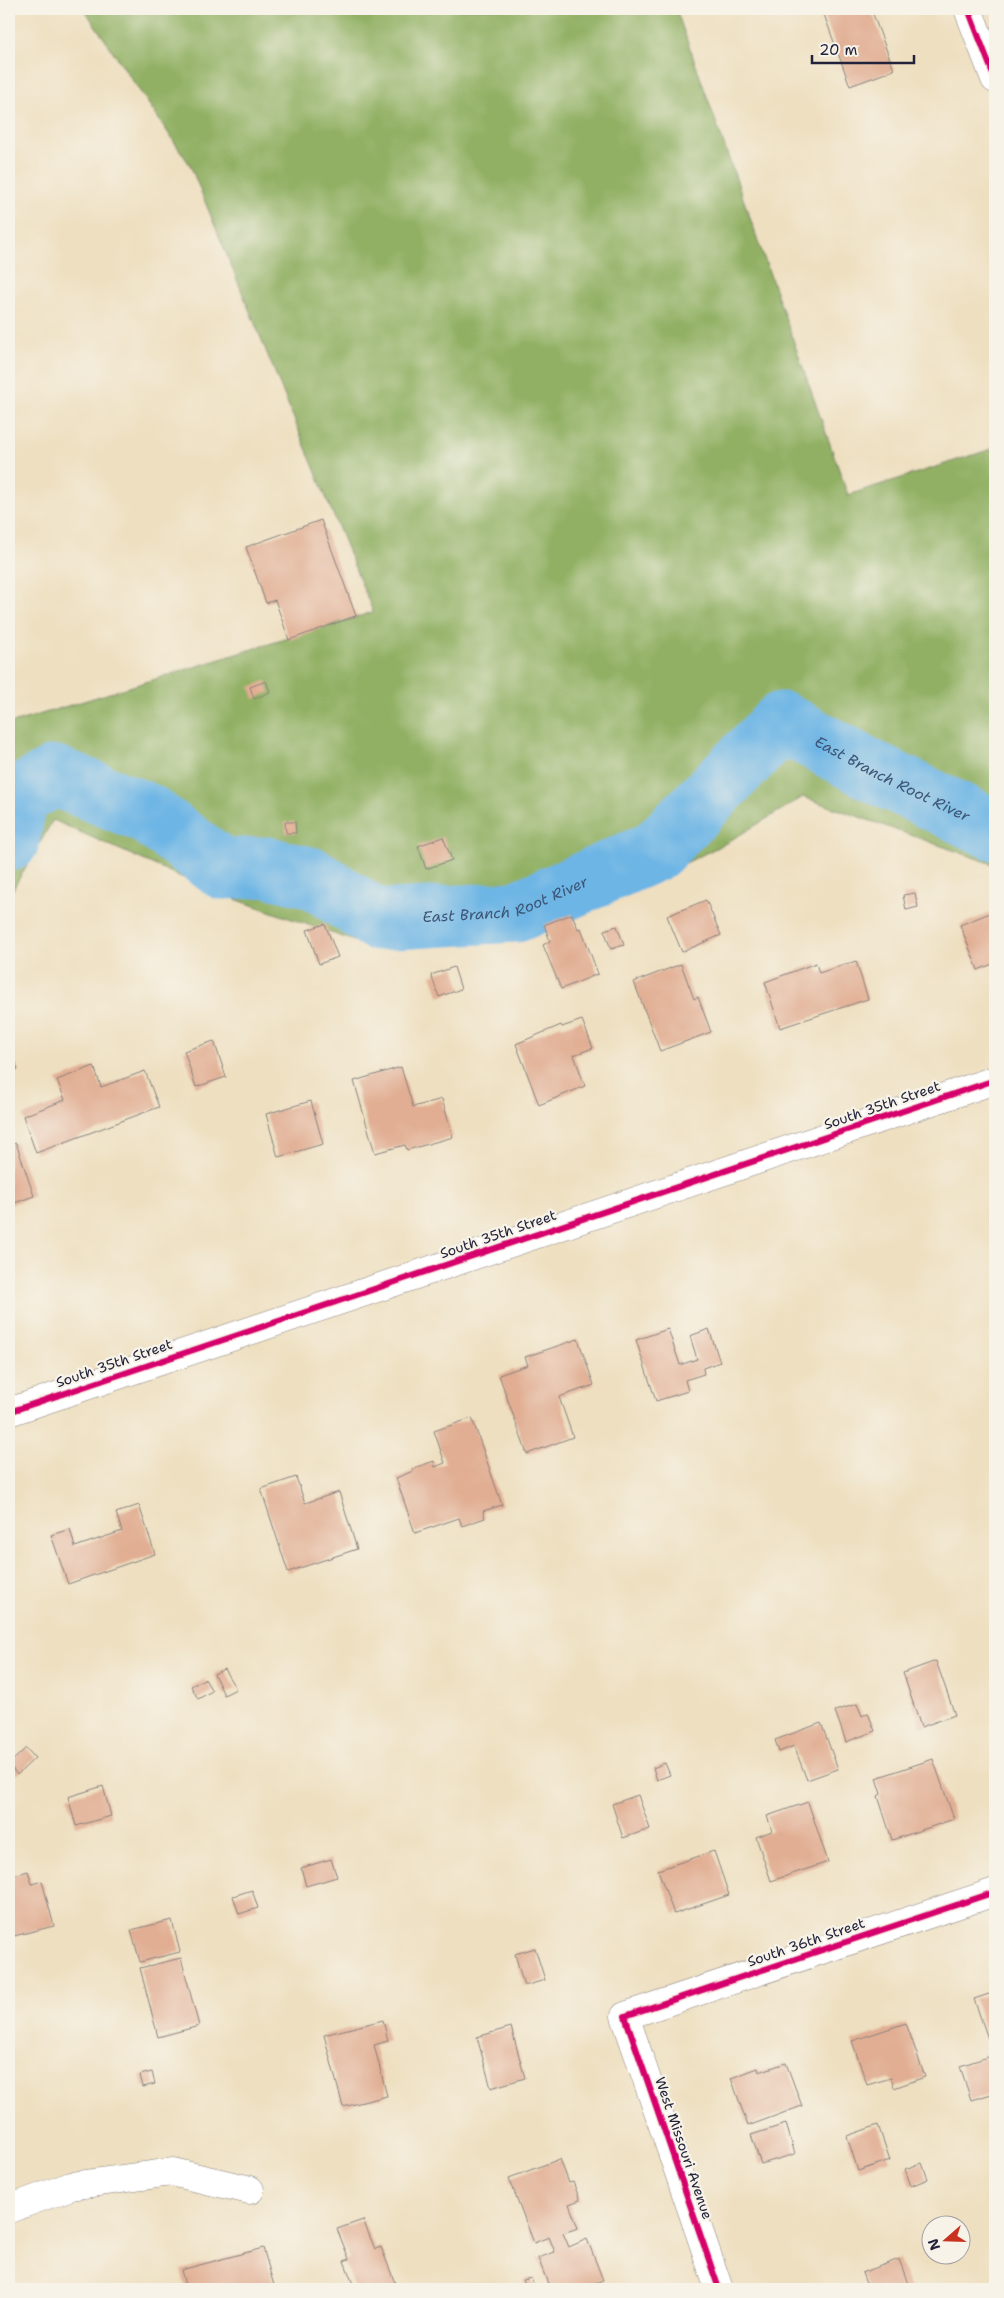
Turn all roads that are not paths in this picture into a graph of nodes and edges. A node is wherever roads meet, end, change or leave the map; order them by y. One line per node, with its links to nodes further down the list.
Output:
1 (968, 9): 2 (street)
2 (995, 79)
3 (995, 1080): 4 (street, South 35th Street)
4 (9, 1412)
5 (995, 1892): 6 (street, South 36th Street)
6 (625, 2016): 9 (street, West Missouri Avenue)
7 (250, 2190): 8 (street)
8 (9, 2210)
9 (719, 2289)

